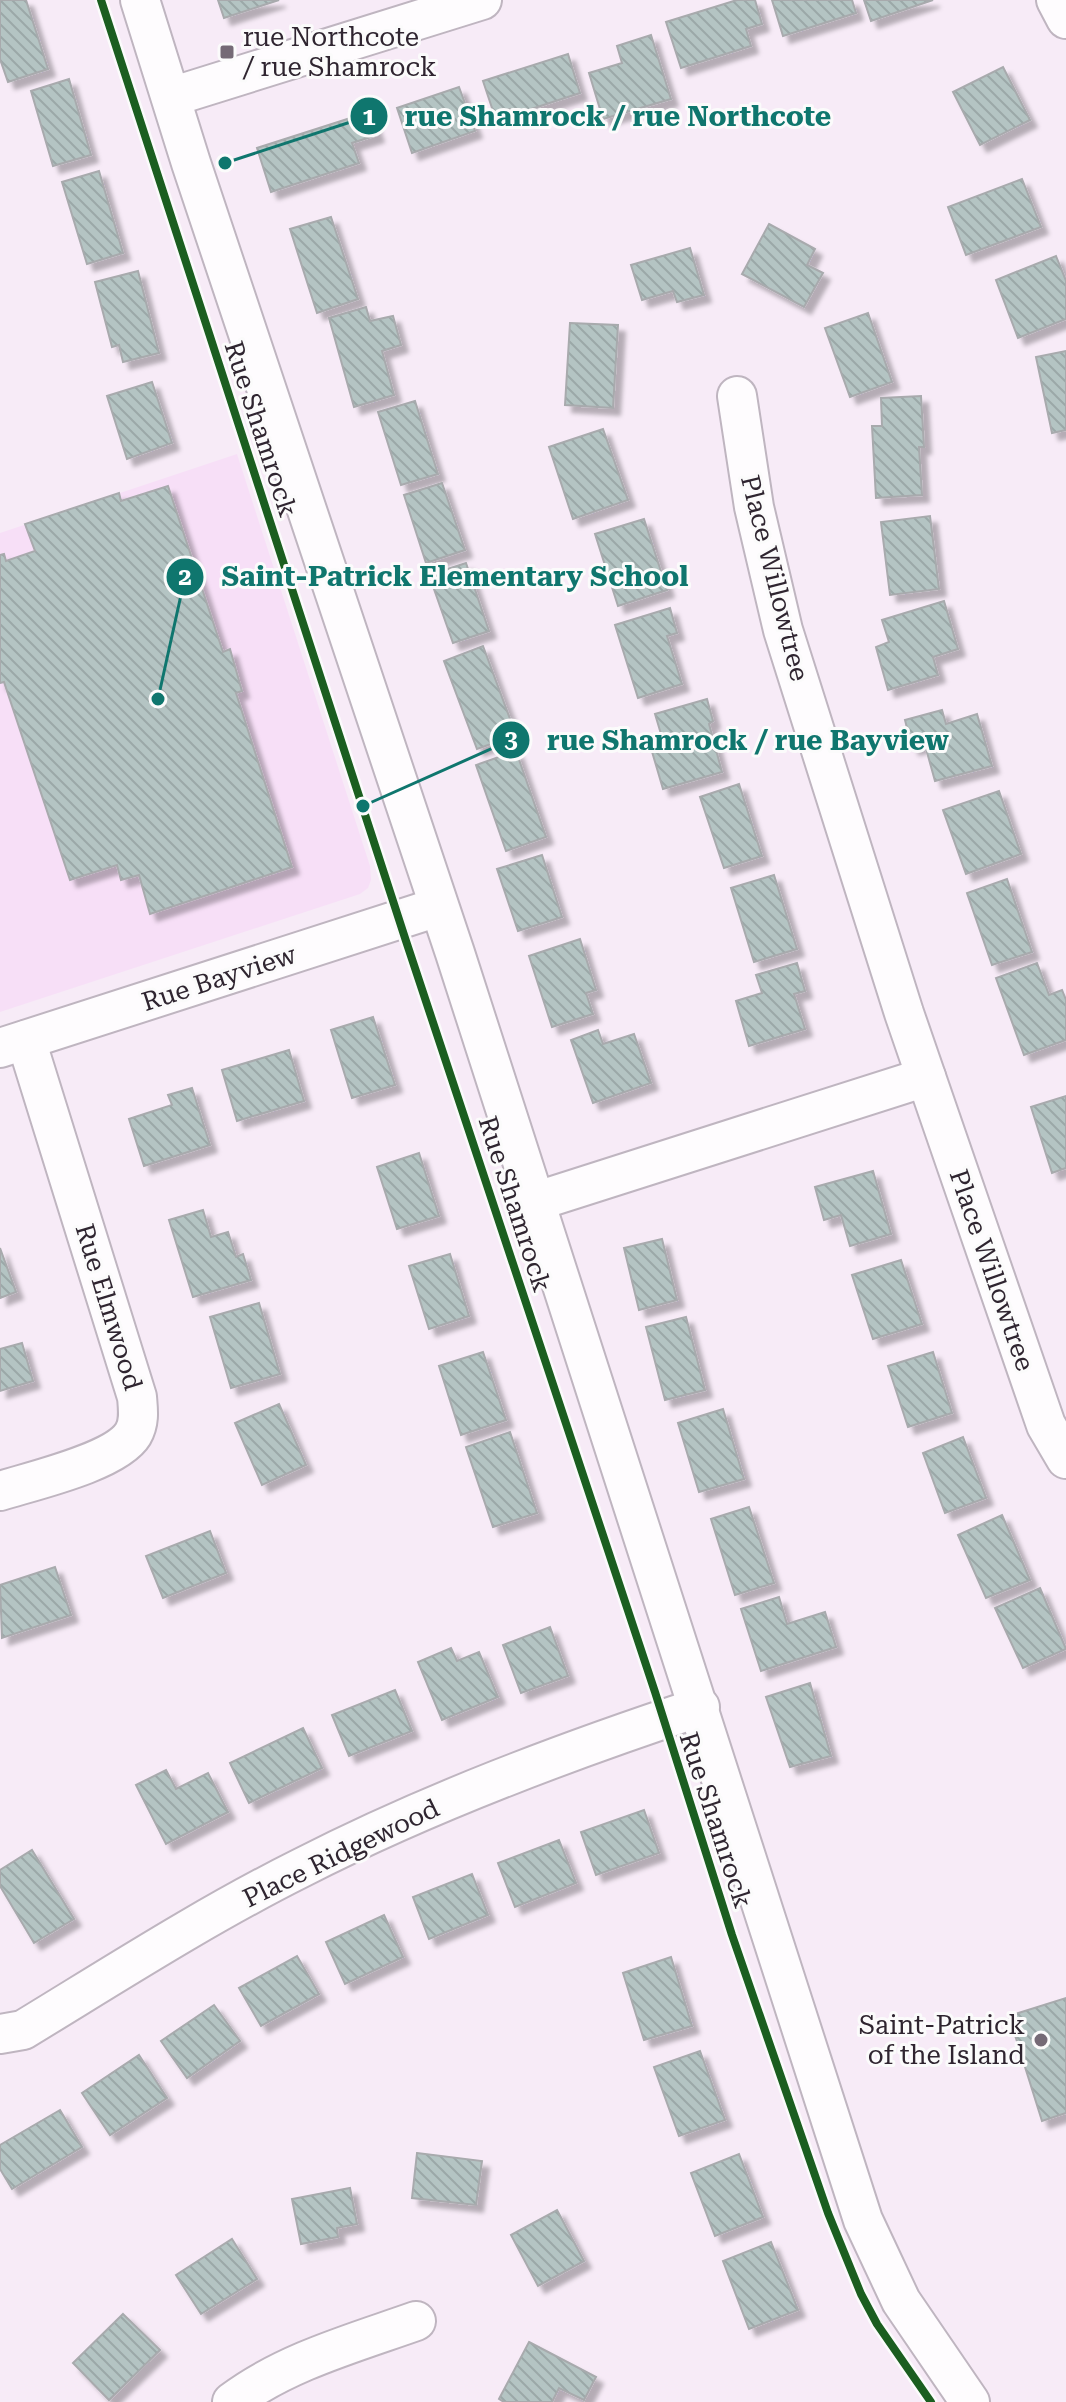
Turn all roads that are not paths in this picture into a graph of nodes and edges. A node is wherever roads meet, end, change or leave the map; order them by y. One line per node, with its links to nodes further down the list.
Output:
1 (140, 0): 5 (street, Rue Shamrock)
2 (482, 0): 5 (street)
3 (1056, 0): 4 (street)
4 (1066, 19)
5 (171, 97): 7 (street, Rue Shamrock)
6 (737, 396): 9 (street, Place Willowtree)
7 (438, 907): 8 (street, Rue Bayview); 10 (street, Rue Shamrock)
8 (13, 1044): 12 (street, Rue Elmwood)
9 (926, 1077): 10 (street); 11 (street, Place Willowtree)
10 (534, 1202): 13 (street, Rue Shamrock)
11 (1066, 1459)
12 (0, 1491)
13 (700, 1707): 14 (street, Place Ridgewood); 17 (street, Rue Shamrock)
14 (0, 2034)
15 (416, 2321): 16 (street)
16 (232, 2402)
17 (970, 2402)

